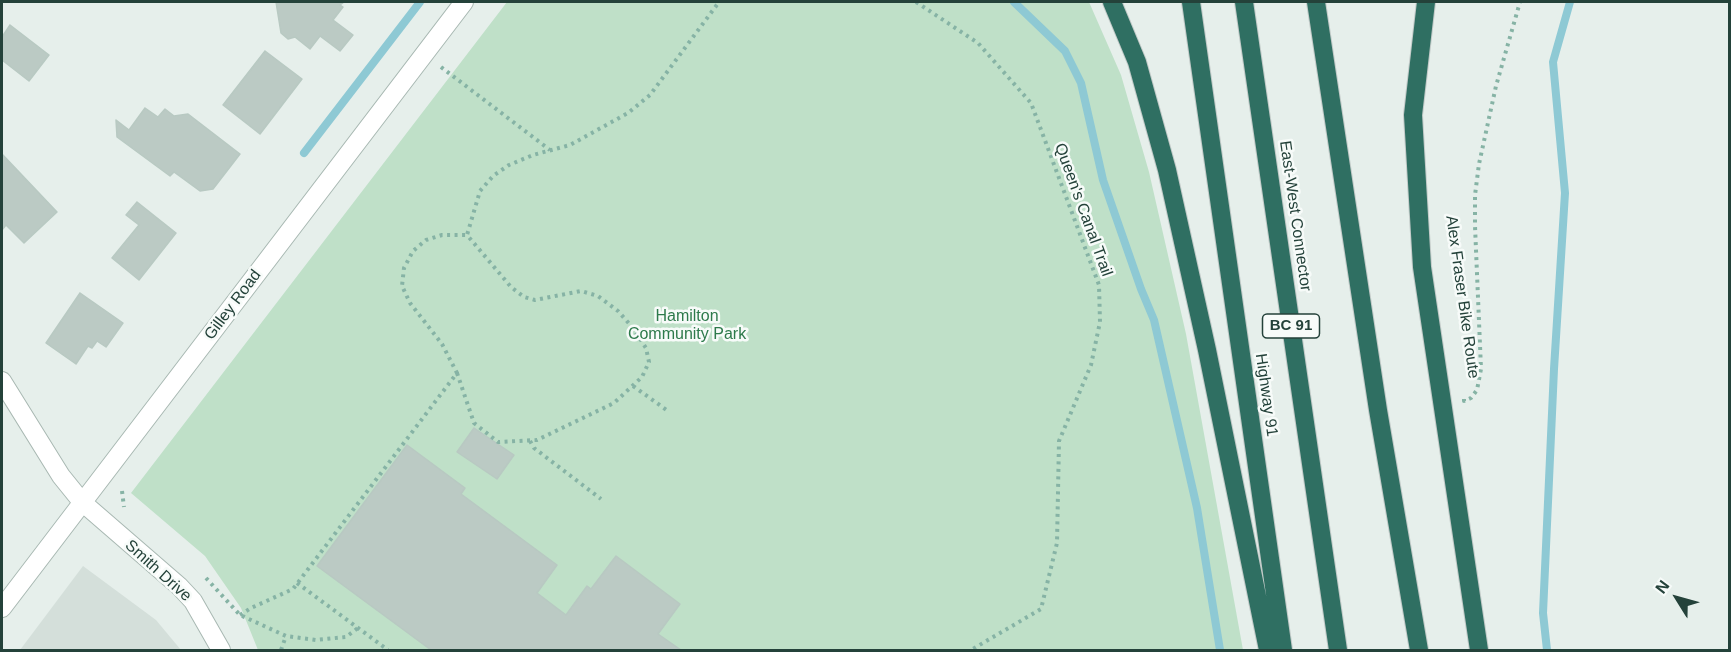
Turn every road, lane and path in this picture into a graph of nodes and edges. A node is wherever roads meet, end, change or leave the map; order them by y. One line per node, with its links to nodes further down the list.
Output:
1 (464, 2): 10 (street, Gilley Road)
2 (719, 2): 11 (path)
3 (916, 2): 32 (path, Queen's Canal Trail)
4 (1112, 2): 33 (highway)
5 (1191, 2): 34 (highway, Highway 91 / BC 91)
6 (1244, 2): 35 (highway, East-West Connector / BC 91)
7 (1316, 2): 36 (highway)
8 (1426, 2): 37 (highway)
9 (1520, 2): 16 (path, Alex Fraser Bike Route)
10 (424, 54): 11 (path); 21 (street, Gilley Road)
11 (550, 150): 12 (path)
12 (467, 235): 13 (path); 15 (path)
13 (457, 373): 18 (path); 24 (path)
14 (2, 381): 21 (street, Smith Drive)
15 (633, 386): 17 (path); 18 (path)
16 (1462, 389)
17 (668, 411)
18 (530, 441): 20 (path)
19 (126, 485): 22 (path)
20 (601, 499)
21 (82, 502): 25 (street, Gilley Road); 29 (street, Smith Drive)
22 (129, 514)
23 (201, 574): 26 (path)
24 (297, 583): 26 (path); 27 (path)
25 (2, 608)
26 (240, 615): 28 (path)
27 (358, 628): 28 (path); 31 (path)
28 (286, 636): 30 (path)
29 (220, 651)
30 (281, 651)
31 (388, 651)
32 (971, 651)
33 (1268, 651)
34 (1283, 651)
35 (1338, 651)
36 (1419, 651)
37 (1479, 651)

